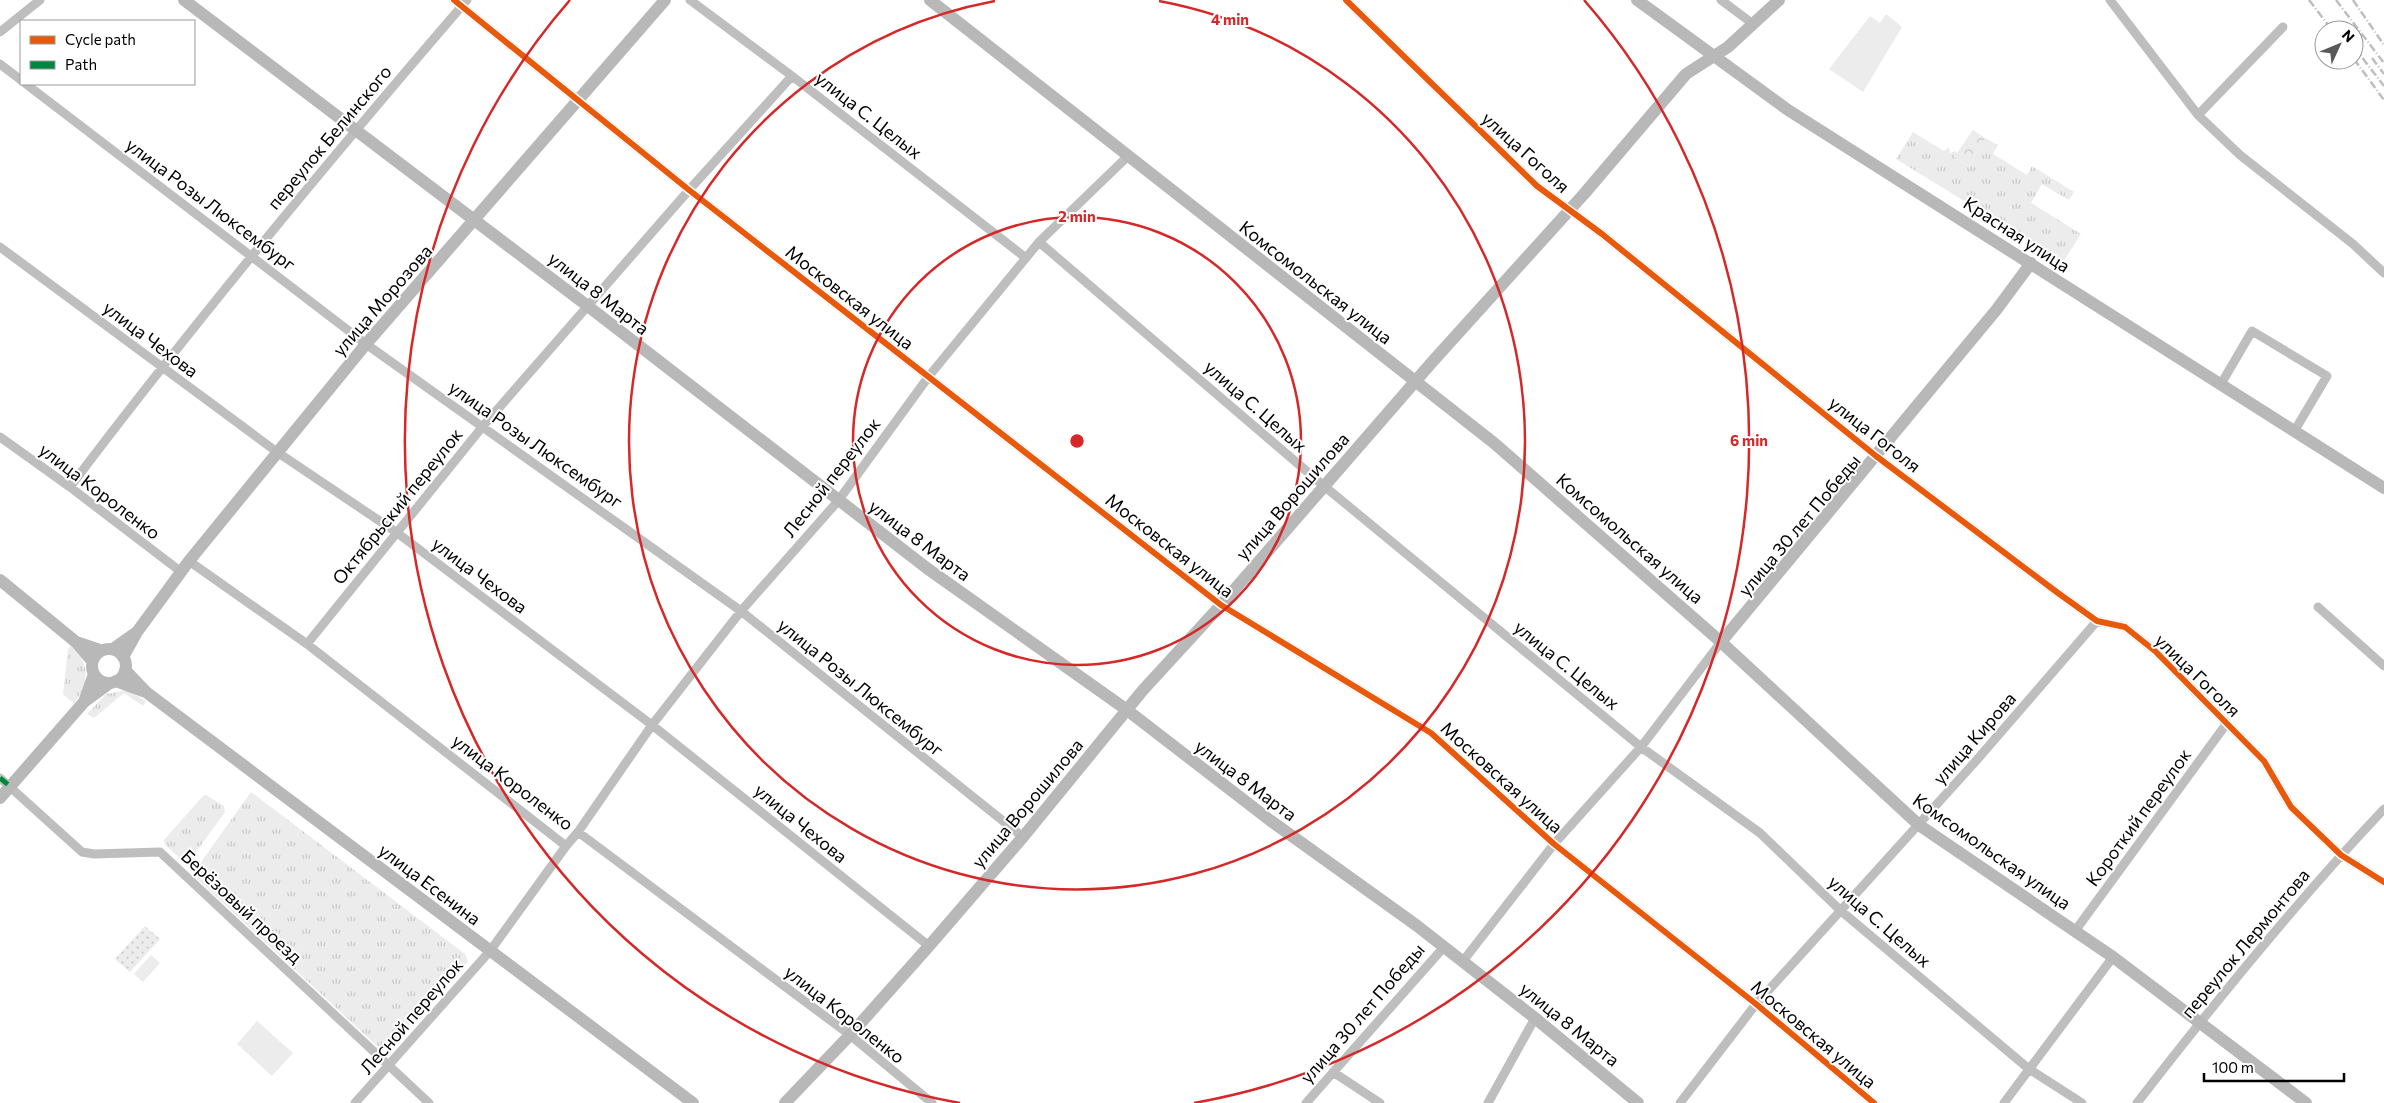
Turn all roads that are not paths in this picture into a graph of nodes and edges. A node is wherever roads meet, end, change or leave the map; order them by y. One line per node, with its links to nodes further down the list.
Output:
1 (40, 0): 15 (street)
2 (184, 0): 23 (main road, улица 8 Марта)
3 (454, 0): 12 (street, Московская улица)
4 (665, 0): 21 (main road, улица Морозова)
5 (690, 0): 18 (street, улица С. Целых)
6 (930, 0): 24 (main road, Комсомольская улица)
7 (1346, 0): 26 (street, улица Гоголя)
8 (1637, 0): 16 (main road, Красная улица)
9 (1721, 0): 13 (street)
10 (1779, 0): 13 (main road, улица Ворошилова)
11 (2110, 0): 22 (street)
12 (464, 3): 21 (street, Московская улица); 23 (street, переулок Белинского)
13 (1753, 24): 16 (main road, улица Ворошилова)
14 (2282, 26): 22 (street)
15 (0, 32)
16 (1714, 56): 26 (main road, улица Ворошилова); 32 (main road, Красная улица)
17 (0, 64): 19 (street)
18 (792, 76): 25 (street, Октябрьский переулок); 31 (street, улица С. Целых)
19 (20, 79)
20 (27, 85): 30 (street, улица Розы Люксембург)
21 (578, 101): 25 (street, Московская улица); 27 (main road, улица Морозова)
22 (2198, 115): 33 (street)
23 (356, 129): 27 (main road, улица 8 Марта); 30 (street, переулок Белинского)
24 (1127, 157): 28 (street, Лесной переулок); 38 (main road, Комсомольская улица)
25 (689, 190): 34 (street, Октябрьский переулок); 37 (street, Московская улица)
26 (1570, 210): 38 (main road, улица Ворошилова); 44 (street, улица Гоголя)
27 (474, 220): 34 (main road, улица 8 Марта); 35 (main road, улица Морозова)
28 (1039, 242): 31 (street, Лесной переулок); 45 (street, улица С. Целых)
29 (0, 247): 36 (street, улица Чехова)
30 (251, 255): 35 (street, улица Розы Люксембург); 36 (street, переулок Белинского)
31 (1026, 258): 37 (street, Лесной переулок)
32 (2031, 263): 39 (main road, Красная улица); 44 (main road, улица 30 лет Победы)
33 (2384, 274)
34 (589, 307): 40 (street, Октябрьский переулок); 48 (main road, улица 8 Марта)
35 (366, 344): 40 (street, улица Розы Люксембург); 43 (main road, улица Морозова)
36 (160, 367): 43 (street, улица Чехова); 46 (street, переулок Белинского)
37 (929, 376): 48 (street, Лесной переулок); 53 (street, Московская улица)
38 (1414, 382): 45 (main road, улица Ворошилова); 58 (main road, Комсомольская улица)
39 (2220, 384): 41 (main road, Красная улица); 41 (street)
40 (483, 426): 49 (street, Октябрьский переулок); 55 (street, улица Розы Люксембург)
41 (2295, 430): 47 (main road, Красная улица)
42 (0, 437): 46 (street, улица Короленко)
43 (277, 452): 49 (street, улица Чехова); 50 (main road, улица Морозова)
44 (1876, 456): 56 (street, улица Гоголя); 58 (main road, улица 30 лет Победы)
45 (1324, 486): 53 (main road, улица Ворошилова); 70 (street, улица С. Целых)
46 (70, 487): 51 (street, улица Короленко)
47 (2384, 488)
48 (838, 501): 55 (street, Лесной переулок); 67 (main road, улица 8 Марта)
49 (396, 532): 59 (street, Октябрьский переулок); 69 (street, улица Чехова)
50 (189, 561): 51 (main road, улица Морозова); 59 (street, улица Короленко)
51 (180, 572): 57 (main road, улица Морозова)
52 (0, 580): 61 (main road)
53 (1221, 605): 67 (main road, улица Ворошилова); 78 (street, Московская улица)
54 (2318, 606): 63 (street)
55 (741, 611): 69 (street, Лесной переулок); 77 (street, улица Розы Люксембург)
56 (2098, 621): 68 (street, улица Гоголя); 75 (street, улица Кирова)
57 (136, 632): 60 (main road); 62 (main road)
58 (1721, 642): 70 (street, улица 30 лет Победы); 75 (main road, Комсомольская улица)
59 (307, 644): 79 (street, улица Короленко)
60 (113, 649): 61 (main road); 62 (main road)
61 (95, 662): 64 (main road); 66 (main road)
62 (124, 664): 64 (main road); 65 (main road)
63 (2384, 666)
64 (113, 682): 65 (main road); 66 (main road)
65 (146, 692): 86 (main road, улица Есенина)
66 (84, 702): 72 (main road)
67 (1127, 710): 77 (main road, улица Ворошилова); 85 (main road, улица 8 Марта)
68 (2227, 723): 80 (street, улица Гоголя); 83 (street, Короткий переулок)
69 (652, 725): 76 (street, Лесной переулок); 84 (street, улица Чехова)
70 (1641, 747): 78 (street, улица 30 лет Победы); 82 (street, улица С. Целых)
71 (0, 778): 72 (street, Берёзовый проезд)
72 (11, 787): 73 (main road); 93 (street, Берёзовый проезд)
73 (0, 798)
74 (2384, 809): 80 (street, переулок Лермонтова)
75 (1919, 825): 82 (street, улица Кирова); 83 (main road, Комсомольская улица)
76 (578, 832): 79 (street, улица Короленко); 92 (street, улица Короленко)
77 (1023, 837): 84 (main road, улица Ворошилова)
78 (1554, 844): 88 (street, улица 30 лет Победы); 89 (street, Московская улица)
79 (566, 846): 86 (street, Лесной переулок)
80 (2340, 855): 81 (street, улица Гоголя); 91 (street, переулок Лермонтова)
81 (2384, 882)
82 (1840, 910): 89 (street, улица Кирова); 94 (street, улица С. Целых)
83 (2075, 931): 87 (main road, Комсомольская улица)
84 (929, 946): 92 (main road, улица Ворошилова)
85 (1444, 947): 88 (main road, улица 8 Марта); 95 (street, улица 30 лет Победы)
86 (490, 951): 93 (street, Лесной переулок); 98 (main road, улица Есенина)
87 (2113, 957): 91 (main road, Комсомольская улица); 94 (street)
88 (1463, 961): 90 (main road, улица 8 Марта)
89 (1756, 1004): 105 (street, улица Кирова); 106 (street, Московская улица)
90 (1535, 1018): 103 (street); 104 (main road, улица 8 Марта)
91 (2199, 1022): 109 (street, переулок Лермонтова); 110 (main road, Комсомольская улица)
92 (850, 1035): 99 (main road); 100 (street, улица Короленко)
93 (389, 1066): 96 (street, Лесной переулок); 97 (street, Берёзовый проезд)
94 (2029, 1069): 107 (street); 108 (street, улица С. Целых)
95 (1333, 1072): 101 (street, улица 30 лет Победы); 102 (street)
96 (355, 1103)
97 (429, 1103)
98 (693, 1103)
99 (785, 1103)
100 (932, 1103)
101 (1306, 1103)
102 (1380, 1103)
103 (1488, 1103)
104 (1638, 1103)
105 (1680, 1103)
106 (1874, 1103)
107 (2004, 1103)
108 (2082, 1103)
109 (2137, 1103)
110 (2306, 1103)

